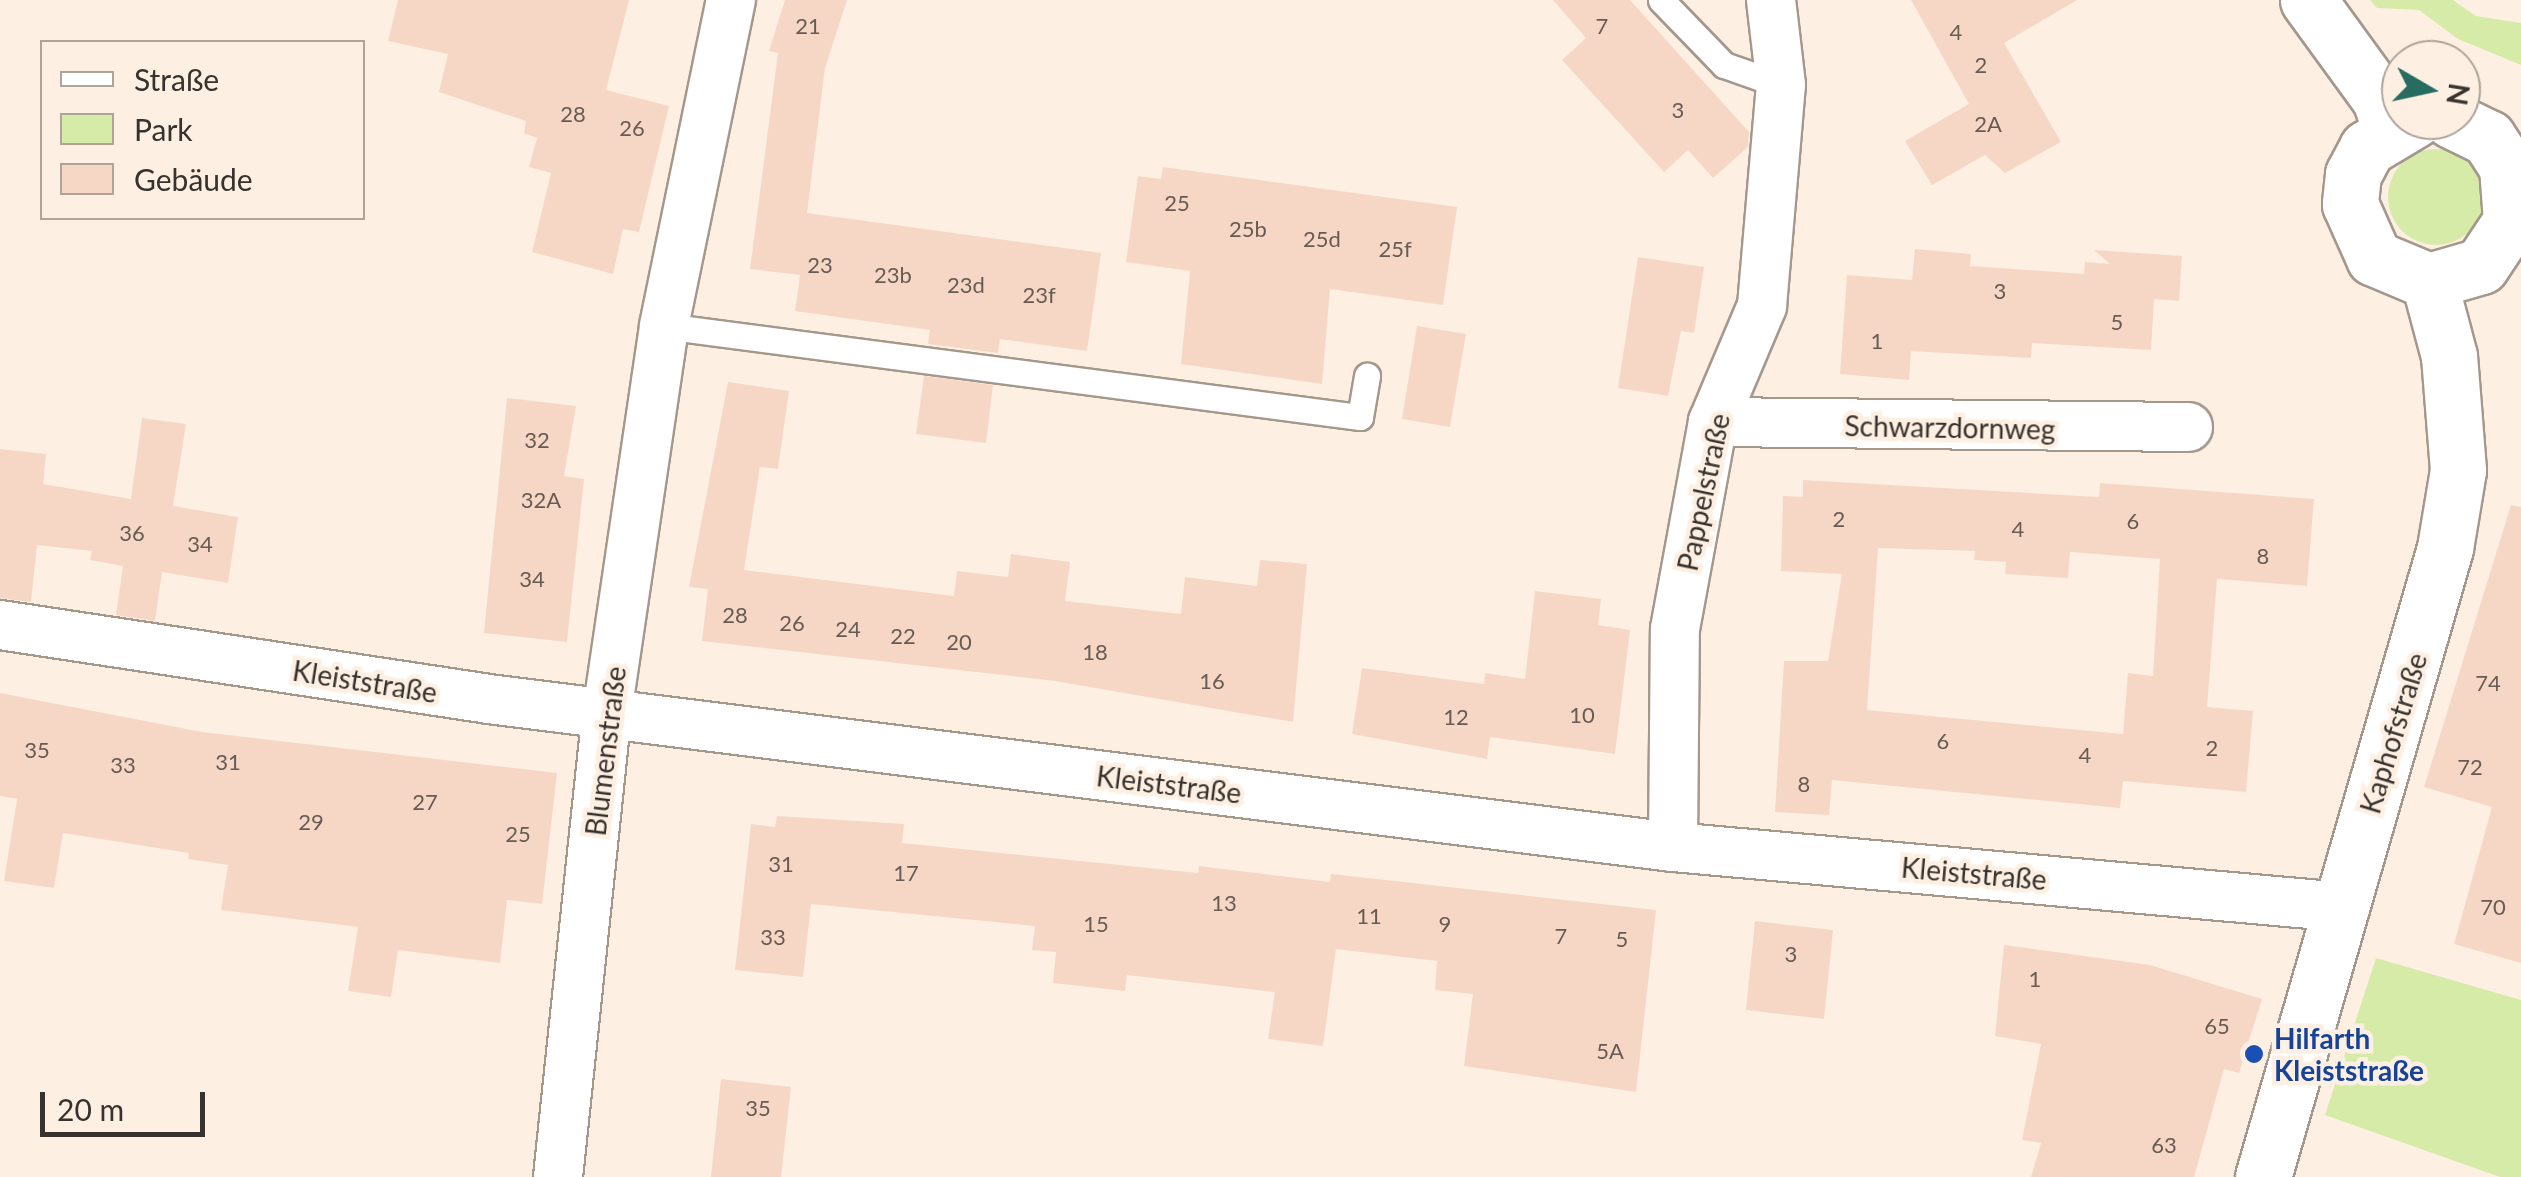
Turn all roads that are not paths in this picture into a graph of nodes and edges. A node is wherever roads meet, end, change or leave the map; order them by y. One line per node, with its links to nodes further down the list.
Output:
1 (731, 0): 11 (street, Blumenstraße)
2 (1661, 0): 5 (lane)
3 (1770, 0): 5 (street, Pappelstraße)
4 (2308, 0): 6 (main road)
5 (1781, 85): 13 (street, Pappelstraße)
6 (2381, 100)
7 (2481, 135): 9 (main road)
8 (2386, 140): 10 (main road)
9 (2514, 164): 10 (main road)
10 (2428, 281): 18 (main road, Kaphofstraße)
11 (664, 326): 12 (lane); 16 (street, Blumenstraße)
12 (1366, 376)
13 (1712, 422): 14 (street, Schwarzdornweg); 17 (street, Pappelstraße)
14 (2188, 427)
15 (0, 625): 16 (street, Kleiststraße)
16 (607, 713): 17 (street, Kleiststraße); 19 (street, Blumenstraße)
17 (1673, 847): 18 (street, Kleiststraße)
18 (2342, 908): 20 (main road, Kaphofstraße)
19 (558, 1177)
20 (2263, 1177)

